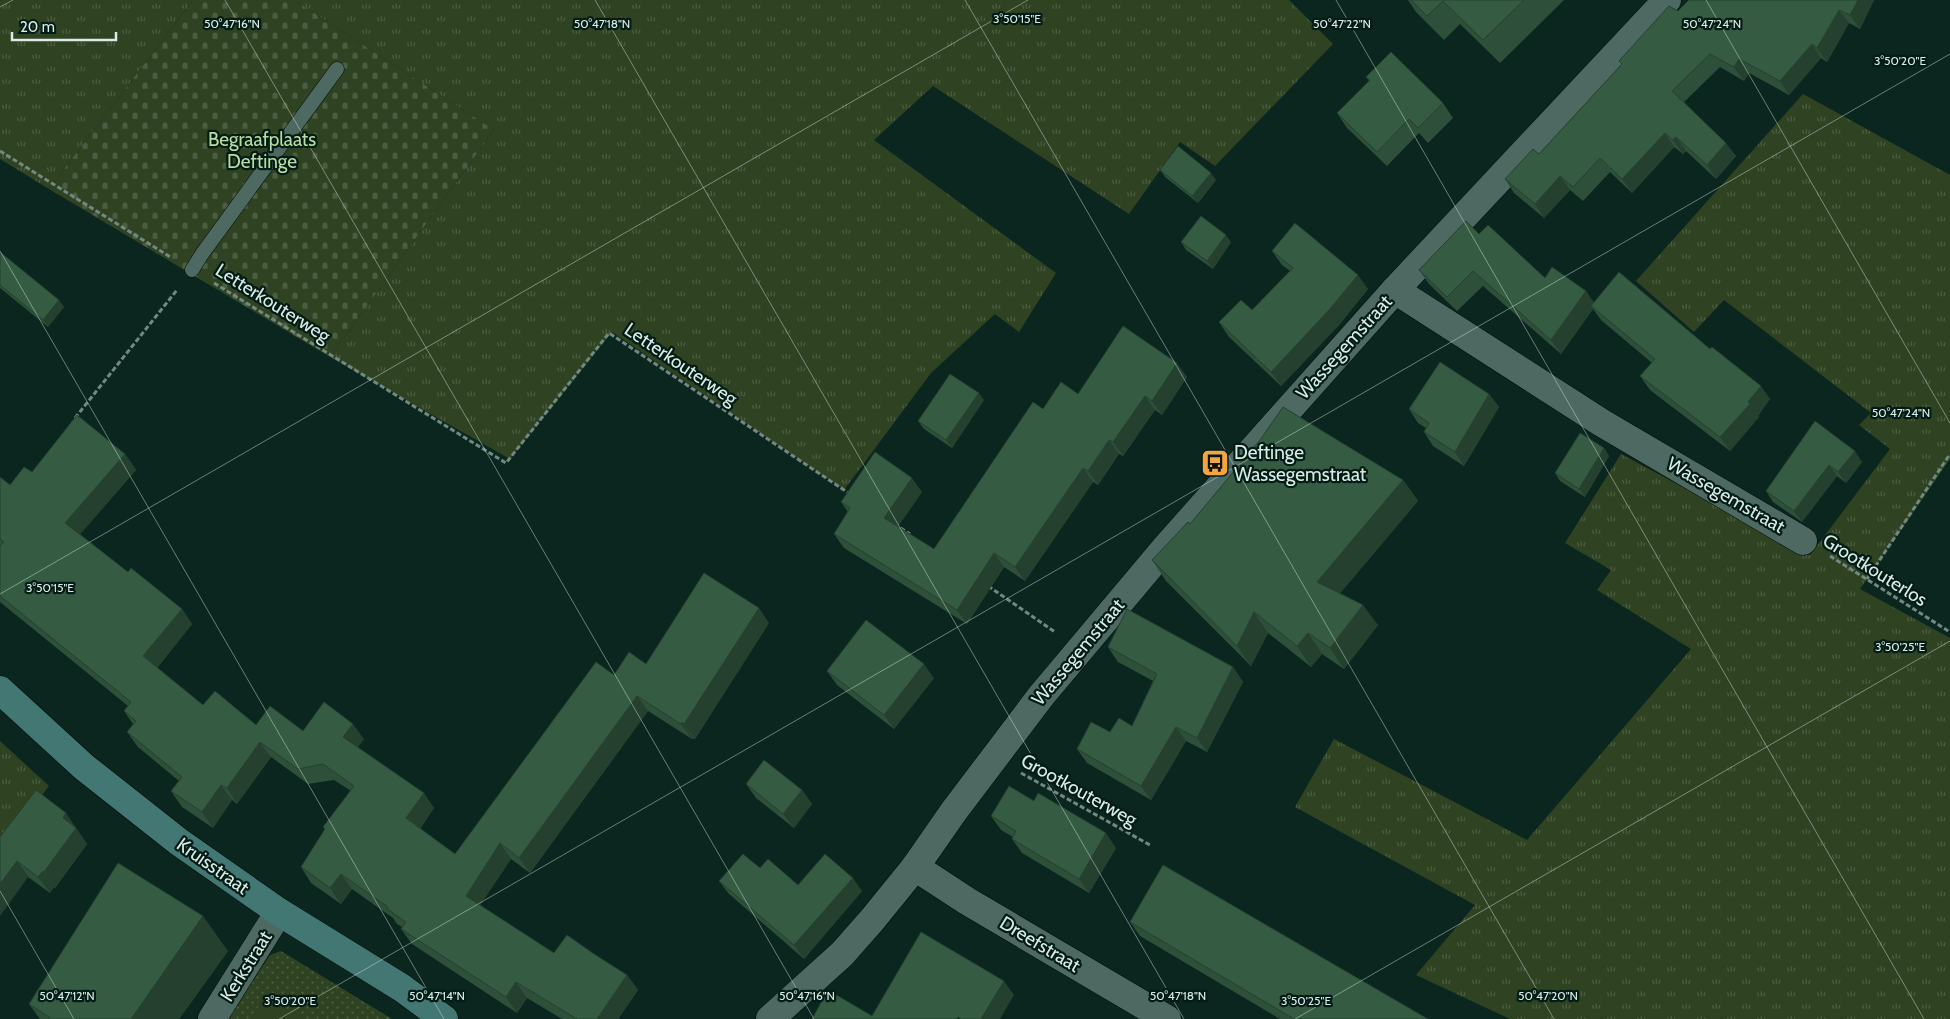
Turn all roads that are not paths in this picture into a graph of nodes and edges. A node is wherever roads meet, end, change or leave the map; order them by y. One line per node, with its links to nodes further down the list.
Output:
1 (1667, 0): 4 (street, Wassegemstraat)
2 (337, 69): 3 (lane)
3 (192, 270)
4 (1395, 290): 5 (street, Wassegemstraat); 7 (street, Wassegemstraat)
5 (1803, 541)
6 (0, 690): 8 (street, Kruisstraat)
7 (915, 867): 11 (street, Wassegemstraat); 12 (street, Dreefstraat)
8 (279, 912): 9 (street, Kerkstraat); 10 (street, Kruisstraat)
9 (212, 1019)
10 (444, 1019)
11 (770, 1019)
12 (1167, 1019)

